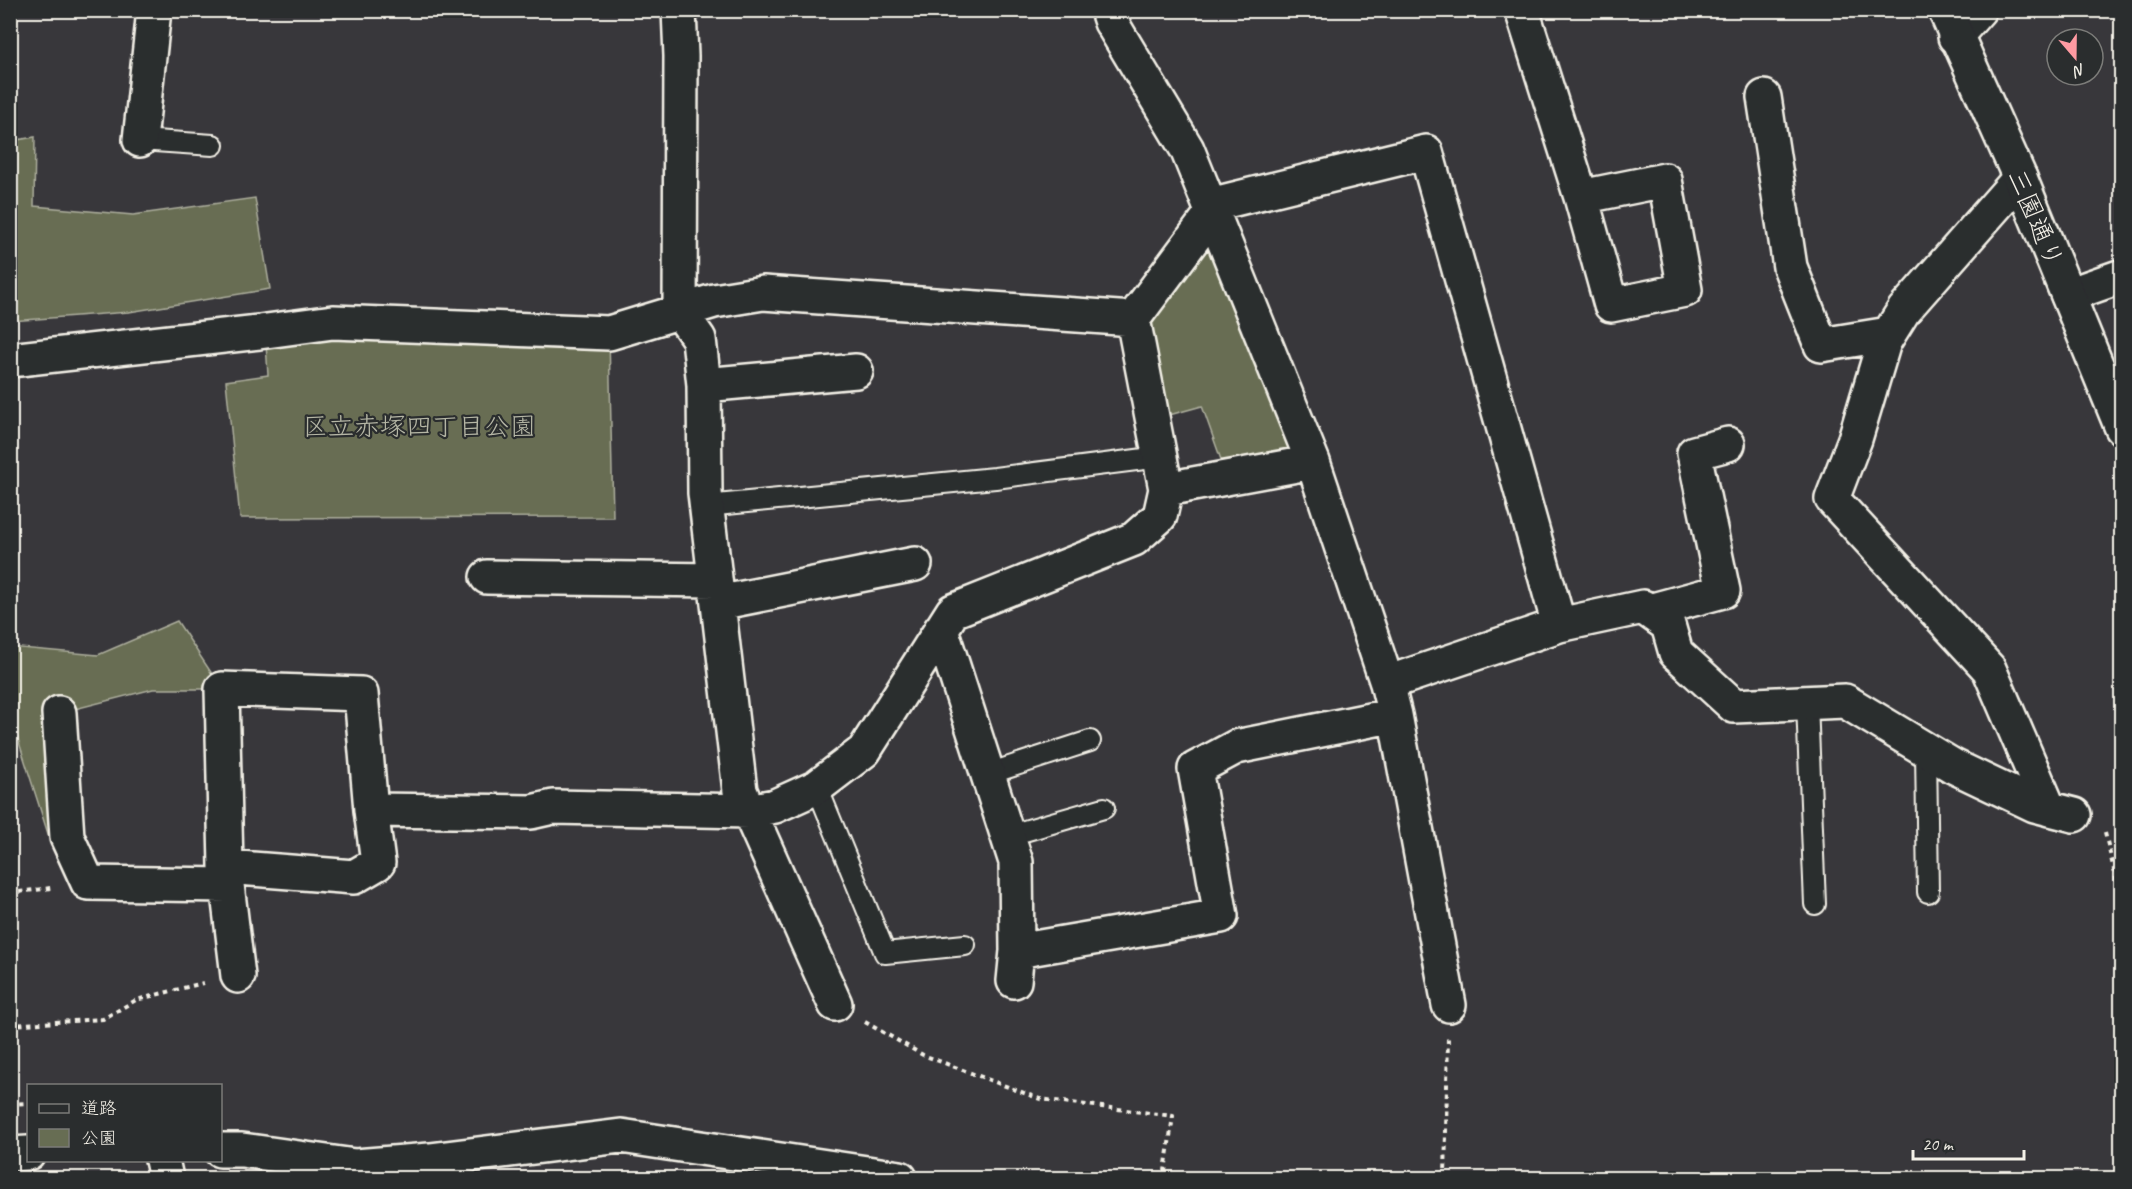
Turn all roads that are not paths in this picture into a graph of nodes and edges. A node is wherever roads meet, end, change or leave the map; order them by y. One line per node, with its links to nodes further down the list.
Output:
1 (154, 10): 8 (street)
2 (679, 10): 15 (street)
3 (1107, 10): 12 (street)
4 (1522, 10): 11 (street)
5 (1979, 10): 6 (street)
6 (1950, 24): 10 (street, 三園通り)
7 (1764, 97): 17 (street)
8 (140, 140): 9 (lane)
9 (213, 145)
10 (2020, 178): 14 (street, 三園通り); 17 (street)
11 (1581, 196)
12 (1211, 208): 16 (street); 24 (street); 31 (street)
13 (2121, 276): 14 (street)
14 (2068, 295): 21 (street, 三園通り)
15 (680, 312): 16 (street); 18 (street); 20 (street)
16 (1133, 319): 23 (street)
17 (1889, 334): 38 (street)
18 (10, 360)
19 (856, 371): 20 (street)
20 (704, 385): 26 (street)
21 (2121, 428)
22 (1728, 444): 30 (street)
23 (1160, 457): 25 (street); 26 (lane)
24 (1313, 462): 25 (street); 33 (street)
25 (1166, 489): 32 (street)
26 (706, 506): 29 (street)
27 (915, 564): 29 (street)
28 (487, 577): 29 (street)
29 (716, 592): 43 (street)
30 (1649, 611): 31 (street); 34 (street)
31 (1558, 625): 33 (street)
32 (941, 629): 39 (street); 40 (street)
33 (1387, 683): 36 (street)
34 (1807, 703): 38 (street); 47 (lane)
35 (59, 713): 45 (street)
36 (1395, 716): 44 (street); 51 (street)
37 (1090, 741): 39 (lane)
38 (1926, 750): 46 (lane)
39 (988, 774): 44 (street)
40 (817, 787): 43 (street); 48 (lane)
41 (1104, 808): 44 (lane)
42 (371, 810): 43 (street); 45 (street); 45 (street)
43 (748, 811): 50 (street)
44 (1007, 836)
45 (227, 876): 49 (street)
46 (1928, 892)
47 (1815, 904)
48 (965, 945)
49 (238, 976)
50 (835, 1004)
51 (1449, 1005)
52 (222, 1150): 56 (street)
53 (27, 1153): 54 (street)
54 (10, 1154)
55 (162, 1162): 57 (street)
56 (833, 1173): 58 (street)
57 (166, 1179)
58 (900, 1179)

